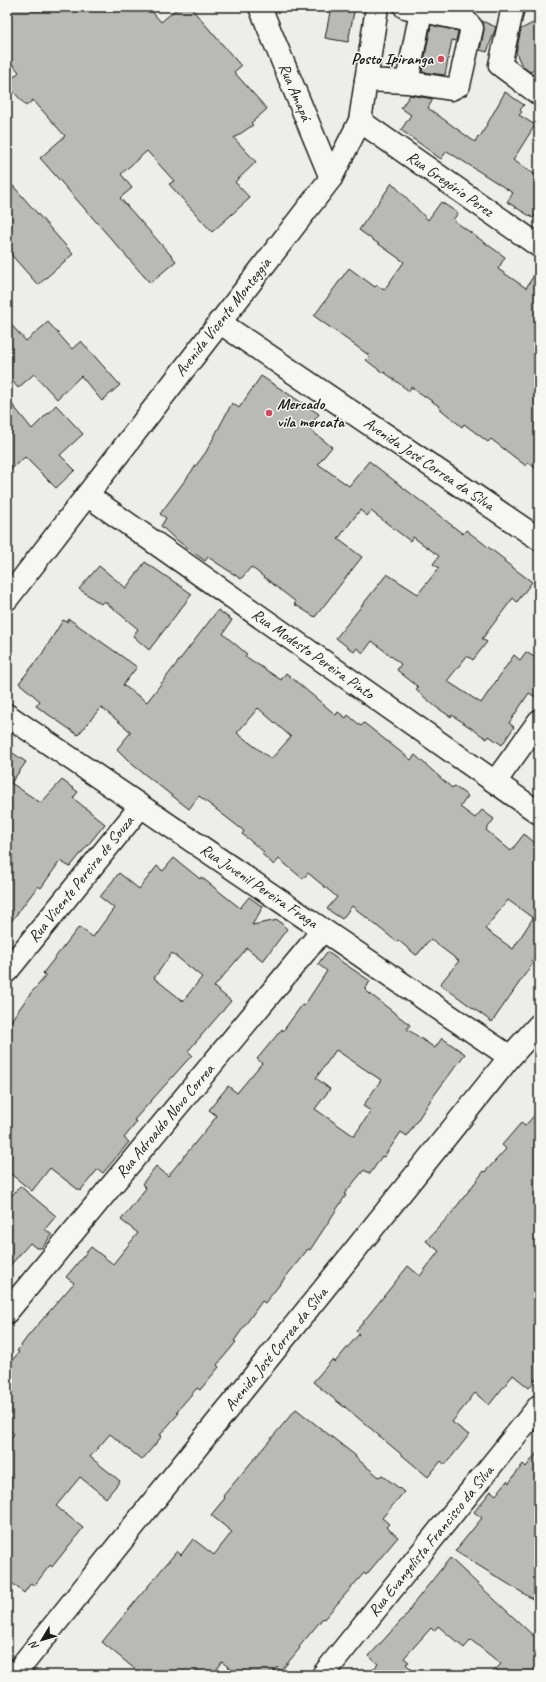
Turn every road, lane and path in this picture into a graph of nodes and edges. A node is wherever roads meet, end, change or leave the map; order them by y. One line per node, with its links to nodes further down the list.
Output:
1 (260, 7): 9 (street, Rua Amapá)
2 (377, 7): 5 (street, Avenida Vicente Monteggia)
3 (513, 7): 7 (street)
4 (413, 9): 6 (street); 6 (street)
5 (366, 80): 6 (street); 8 (street, Avenida Vicente Monteggia)
6 (407, 82)
7 (539, 94)
8 (360, 121): 9 (street, Avenida Vicente Monteggia); 10 (street, Rua Gregório Perez)
9 (331, 178): 11 (street, Avenida Vicente Monteggia)
10 (539, 246)
11 (219, 322): 12 (street, Avenida Vicente Monteggia); 13 (street, Avenida José Correa da Silva)
12 (87, 495): 14 (street, Avenida Vicente Monteggia); 17 (street, Rua Modesto Pereira Pinto)
13 (539, 539)
14 (7, 599)
15 (7, 715): 18 (street, Rua Juvenil Pereira Fraga)
16 (539, 721): 17 (street)
17 (495, 782): 19 (street, Rua Modesto Pereira Pinto)
18 (141, 806): 20 (street, Rua Juvenil Pereira Fraga); 21 (street, Rua Vicente Pereira de Souza)
19 (539, 813)
20 (323, 930): 23 (street, Rua Juvenil Pereira Fraga); 24 (street, Rua Adroaldo Novo Correa)
21 (7, 971)
22 (539, 1025): 23 (street, Avenida José Correa da Silva)
23 (510, 1058): 26 (street, Avenida José Correa da Silva)
24 (7, 1312)
25 (539, 1406): 27 (street, Rua Evangelista Francisco da Silva)
26 (14, 1675)
27 (323, 1675)

